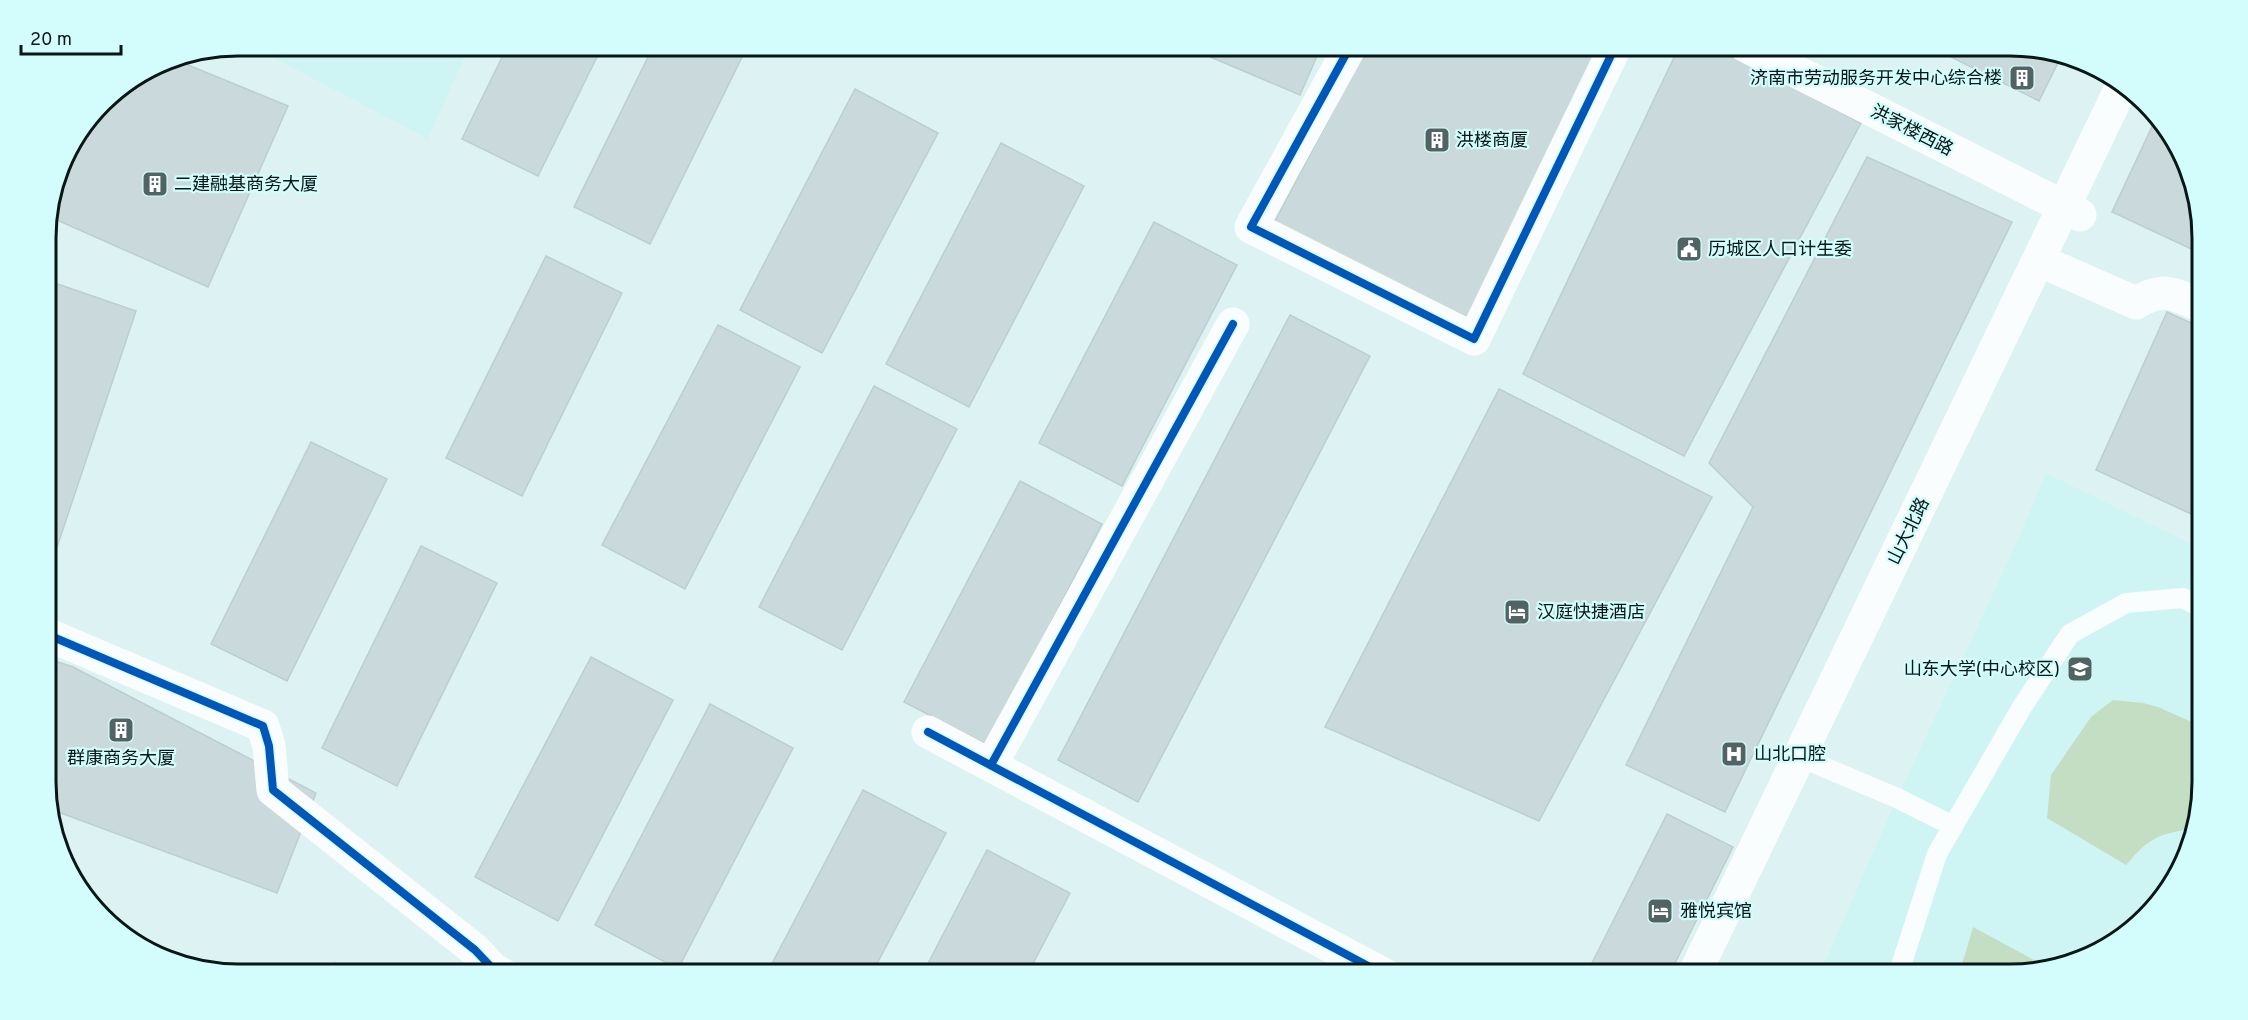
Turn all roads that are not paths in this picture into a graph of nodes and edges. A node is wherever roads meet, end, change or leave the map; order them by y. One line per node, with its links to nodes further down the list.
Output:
1 (1345, 55): 2 (street)
2 (1611, 55)
3 (1764, 55): 6 (street, 洪家楼西路)
4 (2119, 92): 6 (street, 山大北路)
5 (2133, 103): 6 (street, 山大北路)
6 (2072, 212): 7 (street, 山大北路); 13 (street, 山大北路)
7 (2054, 267): 8 (street); 13 (street, 山大北路)
8 (2192, 302)
9 (1233, 324): 14 (street)
10 (2192, 603): 15 (lane)
11 (55, 638): 16 (street)
12 (928, 732): 14 (street)
13 (1807, 760): 15 (lane); 18 (street, 山大北路); 19 (street, 山大北路)
14 (991, 765): 17 (street)
15 (1953, 826): 20 (lane)
16 (488, 964)
17 (1364, 964)
18 (1700, 964)
19 (1718, 964)
20 (1902, 964)

